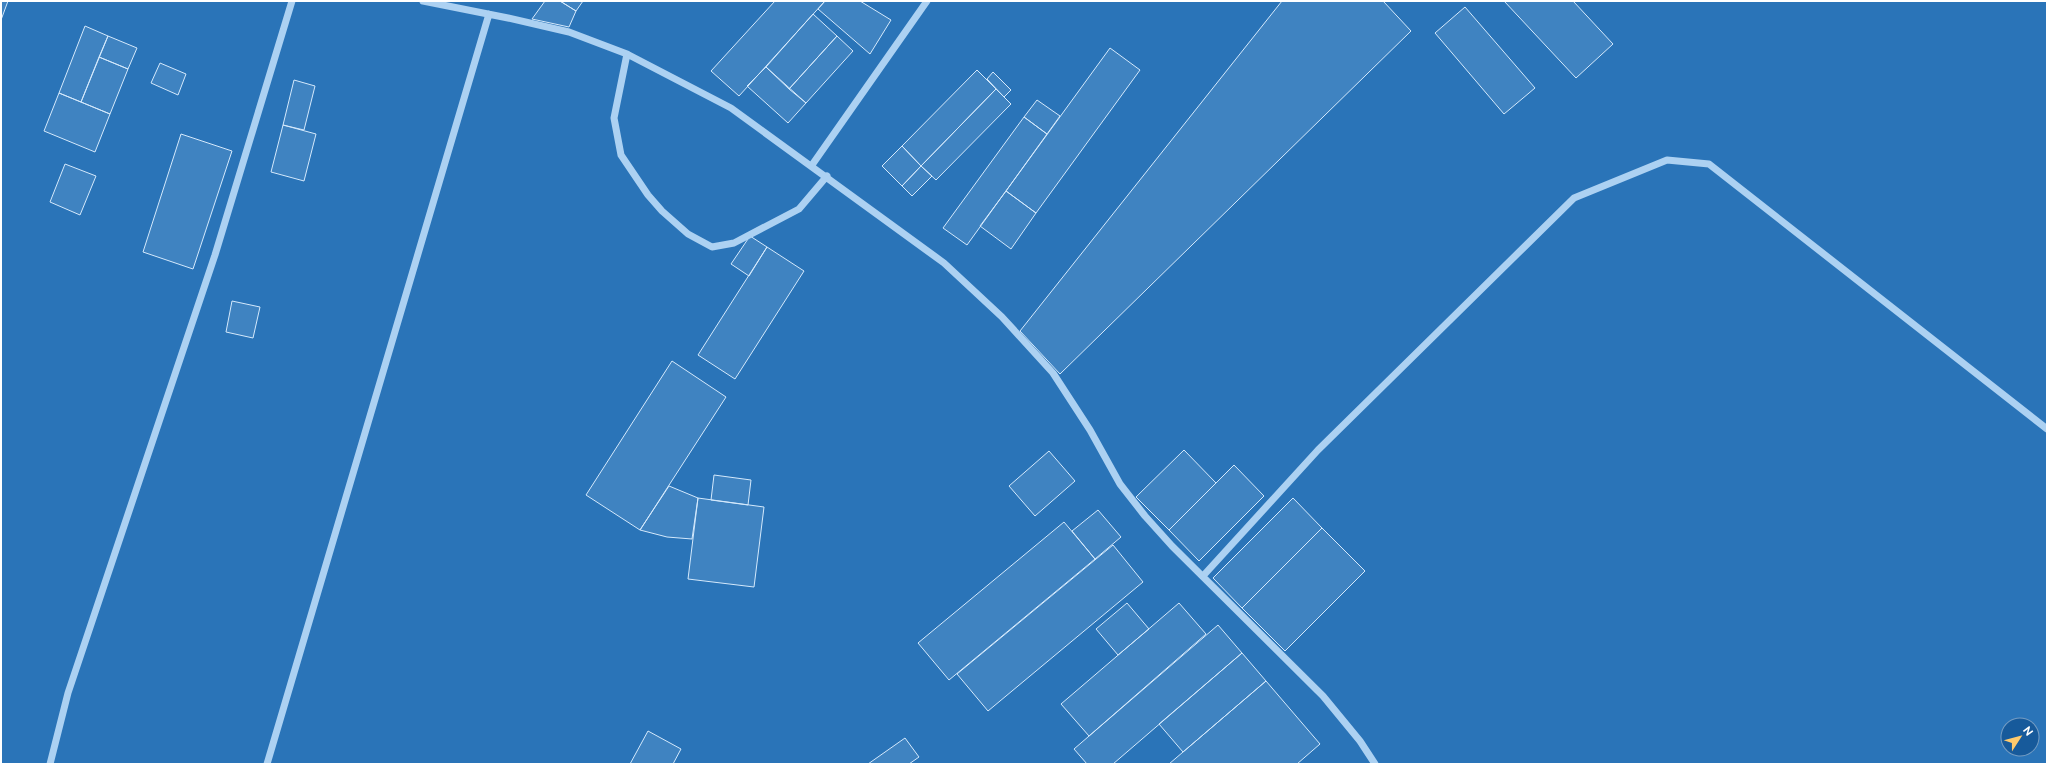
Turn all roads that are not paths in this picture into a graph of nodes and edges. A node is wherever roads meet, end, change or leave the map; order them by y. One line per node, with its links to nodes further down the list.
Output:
1 (292, 1): 10 (street)
2 (422, 1): 4 (street)
3 (927, 1): 6 (street)
4 (489, 14): 5 (street); 11 (street)
5 (627, 54): 6 (street); 7 (street)
6 (812, 165): 7 (street)
7 (827, 176): 9 (street)
8 (2047, 429): 9 (street)
9 (1203, 576): 12 (street)
10 (50, 764)
11 (267, 764)
12 (1375, 764)

